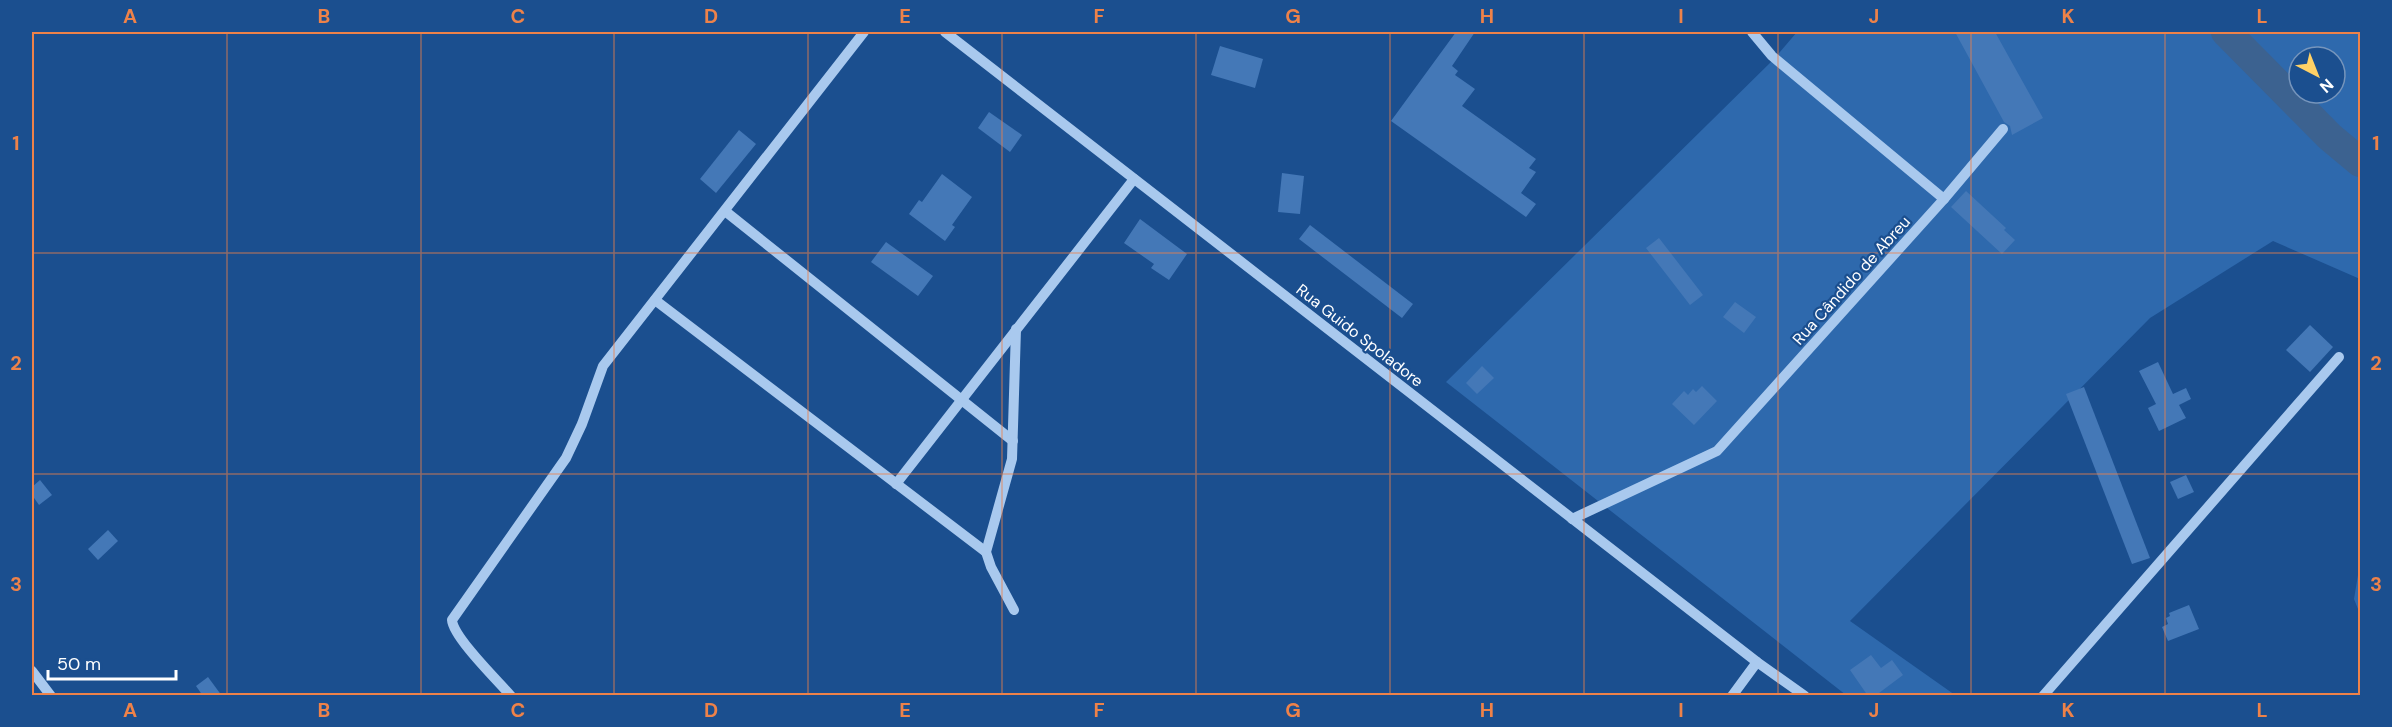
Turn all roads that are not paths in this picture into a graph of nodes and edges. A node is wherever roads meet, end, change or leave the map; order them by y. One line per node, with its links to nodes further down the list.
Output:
1 (864, 32): 7 (street)
2 (945, 32): 5 (street, Rua Guido Spoladore)
3 (1752, 32): 6 (street)
4 (2003, 129): 6 (street, Rua Cândido de Abreu)
5 (1134, 179): 9 (street); 14 (street, Rua Guido Spoladore)
6 (1944, 199): 14 (street, Rua Cândido de Abreu)
7 (725, 211): 8 (street); 11 (street)
8 (655, 300): 13 (street); 20 (street)
9 (1016, 329): 11 (street); 12 (street)
10 (2339, 357): 23 (street)
11 (961, 399): 12 (street); 13 (street)
12 (1013, 441): 15 (street)
13 (896, 483): 15 (street)
14 (1572, 519): 17 (street, Rua Guido Spoladore)
15 (986, 552): 16 (street)
16 (1014, 610)
17 (1757, 662): 21 (street); 22 (street, Rua Guido Spoladore)
18 (32, 671): 19 (street)
19 (51, 696)
20 (511, 696)
21 (1732, 696)
22 (1805, 696)
23 (2043, 696)

